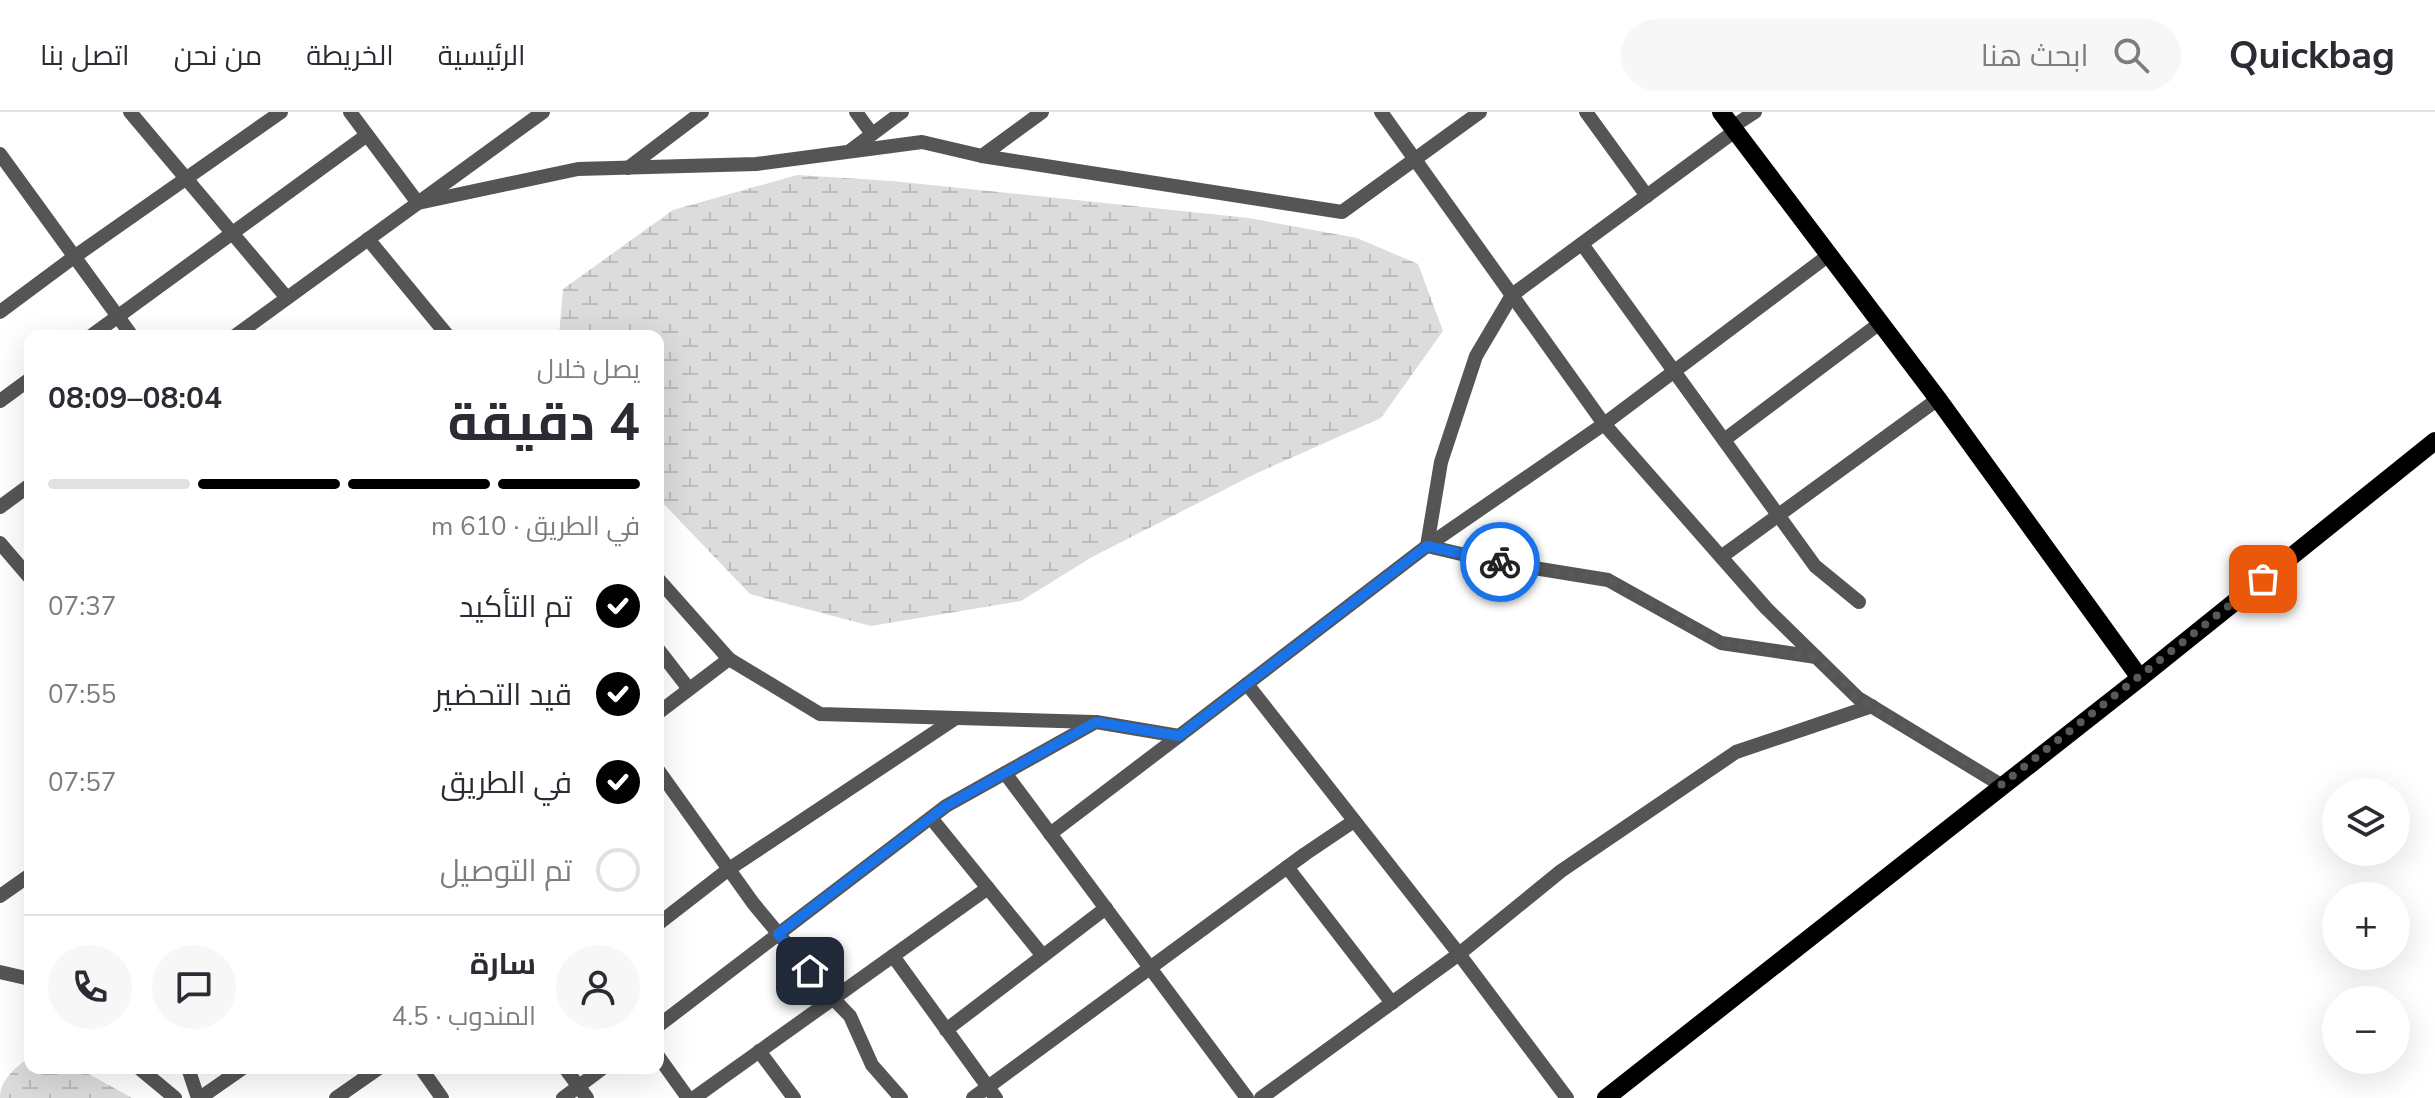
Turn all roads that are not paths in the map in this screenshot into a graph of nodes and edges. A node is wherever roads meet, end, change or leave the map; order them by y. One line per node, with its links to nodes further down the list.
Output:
1 (130, 112): 21 (street)
2 (281, 112): 21 (street)
3 (543, 112): 23 (street)
4 (702, 112): 20 (street)
5 (856, 112): 14 (street)
6 (902, 112): 14 (street)
7 (1042, 112): 18 (street)
8 (1381, 112): 19 (street)
9 (1480, 112): 19 (street)
10 (1586, 112): 22 (street)
11 (1755, 112): 13 (street)
12 (355, 114): 15 (street)
13 (1729, 123): 22 (street); 27 (main road)
14 (872, 134): 16 (street)
15 (367, 135): 23 (street); 24 (street)
16 (848, 152): 18 (street); 20 (street)
17 (0, 154): 28 (street)
18 (982, 156): 19 (street)
19 (1415, 159): 29 (street)
20 (628, 168): 23 (street)
21 (187, 178): 24 (street); 28 (street)
22 (1647, 196): 26 (street)
23 (418, 203): 25 (street)
24 (233, 233): 30 (street); 32 (street)
25 (368, 239): 30 (street); 37 (street)
26 (1582, 244): 29 (street); 38 (street)
27 (1829, 255): 33 (main road); 38 (street)
28 (74, 257): 31 (street); 32 (street)
29 (1512, 295): 42 (street); 49 (street)
30 (287, 298): 36 (street)
31 (2, 308)
32 (118, 317): 34 (street); 35 (street)
33 (1880, 323): 40 (main road); 43 (street)
34 (100, 330)
35 (128, 330)
36 (243, 330)
37 (443, 330)
38 (1674, 371): 42 (street); 43 (street)
39 (24, 383): 41 (street)
40 (1938, 399): 47 (street); 57 (main road)
41 (0, 401)
42 (1604, 424): 49 (street); 50 (street)
43 (1724, 440): 47 (street)
44 (2435, 441): 57 (main road)
45 (24, 489): 46 (street)
46 (0, 507)
47 (1778, 515): 50 (street); 53 (street)
48 (0, 543): 51 (street)
49 (1427, 546): 55 (street); 58 (street)
50 (1721, 557): 55 (street)
51 (24, 571)
52 (664, 586): 56 (street)
53 (1859, 602)
54 (664, 657): 59 (street)
55 (1816, 657): 60 (street)
56 (729, 659): 59 (street); 62 (street)
57 (2140, 678): 67 (main road)
58 (1247, 684): 64 (street); 69 (street)
59 (689, 689): 61 (street)
60 (1872, 706): 67 (street); 79 (street)
61 (664, 708)
62 (957, 718): 63 (street); 72 (street)
63 (1096, 722): 64 (street); 65 (street)
64 (1179, 736): 70 (street)
65 (1005, 773): 68 (street); 70 (street)
66 (664, 778): 72 (street)
67 (2001, 785): 112 (main road)
68 (931, 818): 74 (street); 78 (street)
69 (1354, 821): 71 (street); 79 (street)
70 (1050, 834): 76 (street)
71 (1287, 867): 82 (street); 86 (street)
72 (729, 869): 77 (street); 78 (street)
73 (24, 879): 75 (street)
74 (988, 888): 80 (street); 81 (street)
75 (0, 896)
76 (1106, 908): 81 (street); 82 (street)
77 (664, 918)
78 (778, 934): 85 (street); 87 (street)
79 (1459, 954): 86 (street); 111 (street)
80 (893, 956): 85 (street); 88 (street)
81 (1043, 956): 88 (street)
82 (1150, 968): 99 (street); 109 (street)
83 (0, 972): 84 (street)
84 (24, 978)
85 (834, 999): 89 (street); 107 (street)
86 (1392, 1003): 110 (street)
87 (664, 1021)
88 (946, 1030): 99 (street)
89 (759, 1051): 105 (street); 106 (street)
90 (664, 1064): 105 (street)
91 (146, 1074): 100 (street)
92 (190, 1074): 101 (street)
93 (234, 1074): 101 (street)
94 (370, 1074): 102 (street)
95 (425, 1074): 103 (street)
96 (570, 1074): 98 (street)
97 (598, 1074): 98 (street)
98 (583, 1092): 104 (street)
99 (992, 1093): 108 (street)
100 (175, 1098)
101 (199, 1098)
102 (336, 1098)
103 (442, 1098)
104 (563, 1098)
105 (691, 1098)
106 (794, 1098)
107 (901, 1098)
108 (973, 1098)
109 (1247, 1098)
110 (1261, 1098)
111 (1567, 1098)
112 (1606, 1098)

